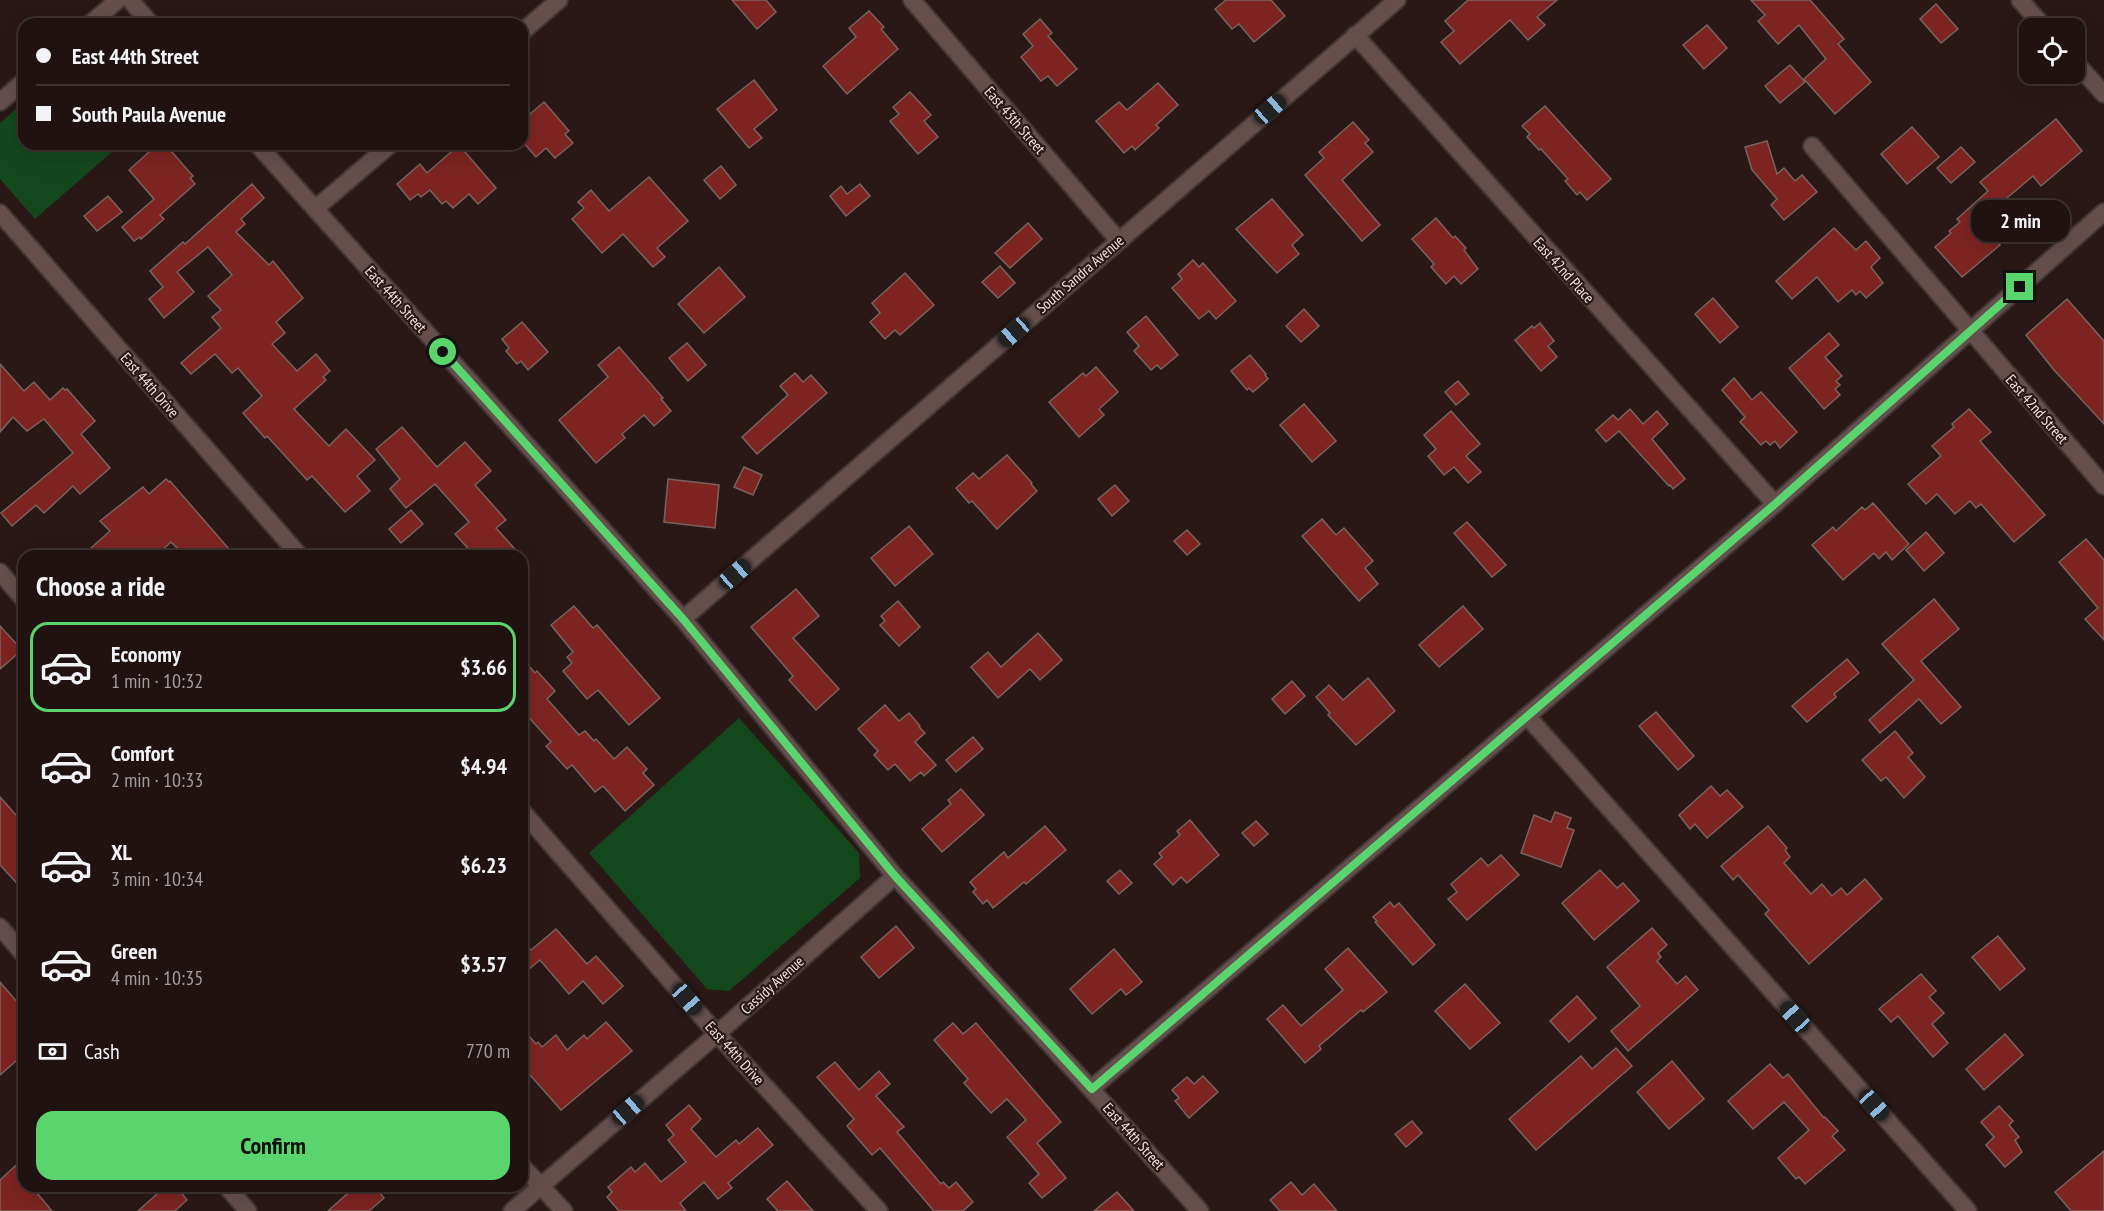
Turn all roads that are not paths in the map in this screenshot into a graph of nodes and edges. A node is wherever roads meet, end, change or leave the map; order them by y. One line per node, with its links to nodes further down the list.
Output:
1 (118, 0): 7 (street)
2 (130, 0): 8 (street)
3 (559, 0): 10 (street)
4 (912, 0): 22 (street, East 43th Street)
5 (1397, 0): 11 (street, South Sandra Avenue)
6 (2020, 0): 9 (street)
7 (97, 18)
8 (146, 18)
9 (2036, 18)
10 (528, 27)
11 (1355, 35): 22 (street, South Sandra Avenue); 25 (street, East 42nd Place)
12 (2085, 73): 14 (street)
13 (18, 86): 15 (street)
14 (2104, 94)
15 (0, 102)
16 (1812, 146): 23 (street, East 42nd Street)
17 (262, 150): 19 (street, East 44th Street)
18 (385, 150): 19 (street)
19 (315, 209): 29 (street, East 44th Street)
20 (2104, 212): 23 (street)
21 (0, 213): 26 (street, East 44th Drive)
22 (1119, 241): 29 (street, South Sandra Avenue)
23 (1970, 332): 24 (street, East 42nd Street); 25 (street)
24 (2104, 486)
25 (1775, 504): 30 (street)
26 (295, 550)
27 (0, 572): 28 (street)
28 (18, 593)
29 (683, 619): 32 (street, East 44th Street)
30 (1527, 716): 36 (street); 45 (street)
31 (528, 818): 35 (street, East 44th Drive)
32 (895, 876): 35 (street, Cassidy Avenue); 36 (street, East 44th Street)
33 (0, 927): 34 (street)
34 (18, 948)
35 (717, 1034): 38 (street, Cassidy Avenue); 43 (street, East 44th Drive)
36 (1092, 1089): 44 (street, East 44th Street)
37 (528, 1173): 38 (street)
38 (540, 1186): 41 (street, Cassidy Avenue); 42 (street)
39 (231, 1192): 40 (street)
40 (248, 1211)
41 (512, 1211)
42 (564, 1211)
43 (879, 1211)
44 (1200, 1211)
45 (1968, 1211)

